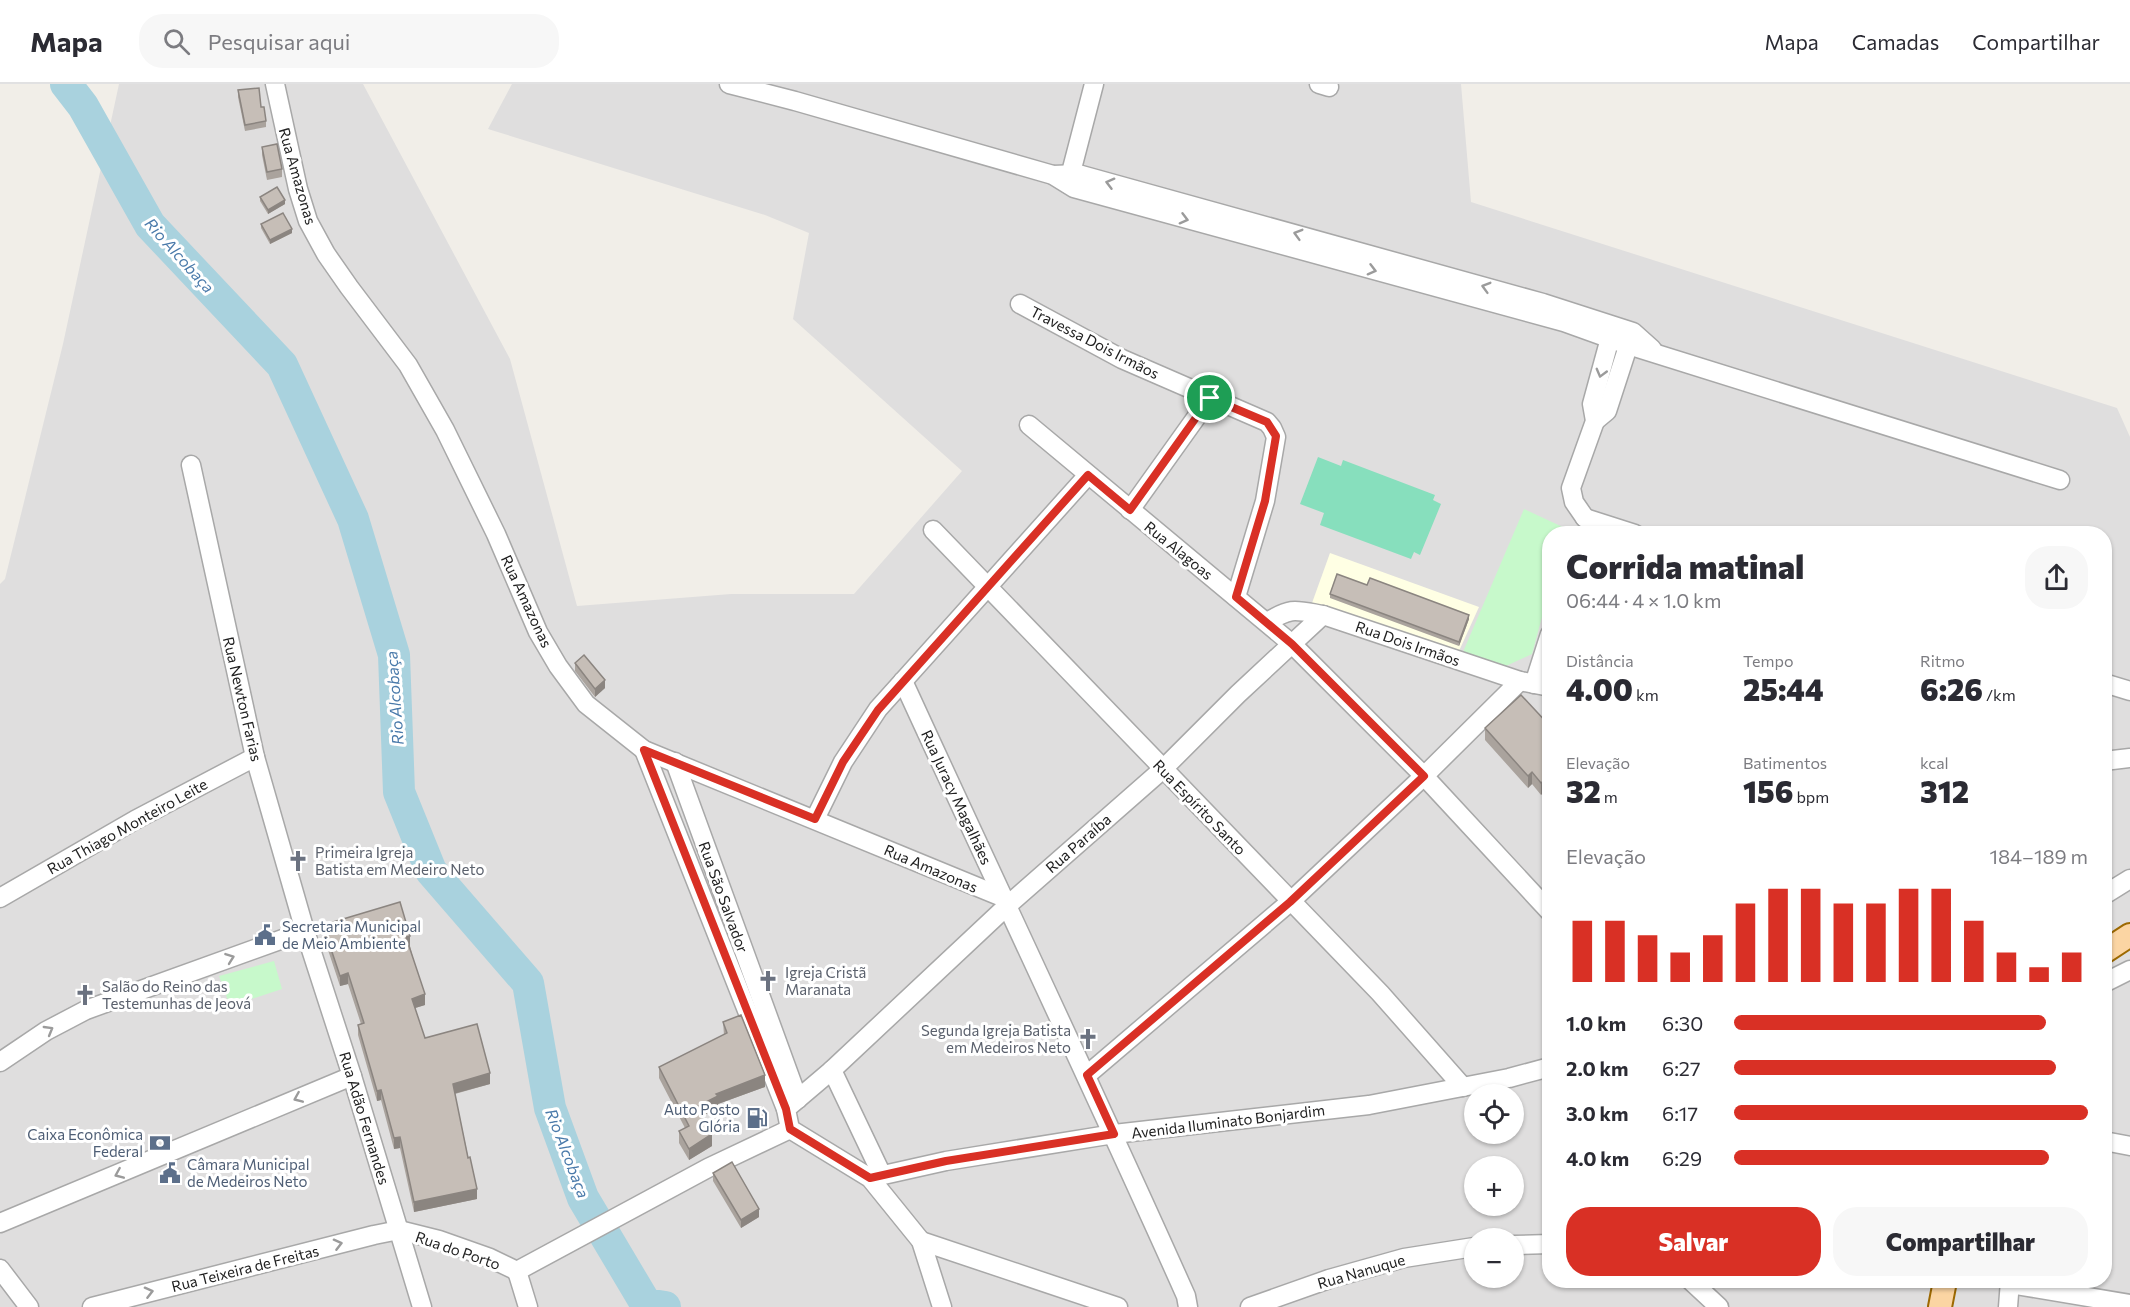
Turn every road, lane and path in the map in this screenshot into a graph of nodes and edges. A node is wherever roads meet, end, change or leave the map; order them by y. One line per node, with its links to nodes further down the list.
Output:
1 (275, 84): 28 (street, Rua Amazonas)
2 (729, 84): 4 (street)
3 (1094, 84): 5 (street)
4 (798, 92): 5 (street)
5 (1064, 178): 7 (street)
6 (1020, 304): 9 (street, Travessa Dois Irmãos)
7 (1612, 332): 8 (street); 10 (street, one-way to 10)
8 (1630, 338): 10 (street); 14 (street)
9 (1210, 398): 15 (street); 19 (street, Travessa Dois Irmãos)
10 (1594, 421): 16 (street)
11 (1029, 425): 13 (street, Rua Alagoas)
12 (191, 465): 29 (street, Rua Newton Farias)
13 (1088, 475): 15 (street, Rua Alagoas); 18 (street)
14 (2060, 480)
15 (1130, 510): 19 (street, Rua Alagoas)
16 (1583, 526)
17 (933, 530): 18 (street, Rua Espírito Santo)
18 (989, 587): 24 (street); 33 (street, Rua Espírito Santo)
19 (1236, 597): 21 (street, Rua Alagoas)
20 (1323, 615): 21 (street, Rua Dois Irmãos); 22 (street, Rua Paraíba); 25 (street, Rua Dois Irmãos)
21 (1267, 622): 22 (street, Rua Alagoas)
22 (1292, 644): 33 (street, Rua Paraíba); 34 (street, Rua Alagoas)
23 (1542, 659): 25 (street)
24 (903, 681): 35 (street); 39 (street, Rua Juracy Magalhães)
25 (1534, 684): 34 (street)
26 (2112, 686): 27 (street)
27 (2130, 692)
28 (644, 750): 32 (street, Rua Amazonas); 53 (street, Rua São Salvador)
29 (255, 757): 38 (street, Rua Thiago Monteiro Leite); 42 (street, Rua Newton Farias)
30 (2130, 758): 31 (street)
31 (2112, 760)
32 (675, 762): 35 (street, Rua Amazonas); 53 (street, Rua São Salvador)
33 (1163, 769): 39 (street, Rua Paraíba); 40 (street, Rua Espírito Santo)
34 (1424, 776): 40 (street); 41 (street, Rua Alagoas)
35 (815, 819): 39 (street, Rua Amazonas)
36 (2130, 879): 37 (street)
37 (2112, 890)
38 (0, 898)
39 (1005, 901): 49 (street, Rua Paraíba); 50 (street, Rua Juracy Magalhães)
40 (1290, 902): 50 (street); 52 (street, Rua Espírito Santo)
41 (1542, 903)
42 (305, 931): 47 (street, one-way to 42); 51 (street, Rua Adão Fernandes)
43 (2130, 935): 44 (main road)
44 (2112, 947)
45 (2130, 970): 46 (street)
46 (2112, 979)
47 (0, 1062)
48 (1542, 1069): 52 (street, Avenida Iluminato Bonjardim)
49 (832, 1070): 53 (street, Rua Paraíba); 58 (street)
50 (1087, 1075): 55 (street, Rua Juracy Magalhães)
51 (352, 1076): 59 (street, one-way to 59); 60 (street, Rua Adão Fernandes)
52 (1463, 1087): 55 (street, Avenida Iluminato Bonjardim)
53 (792, 1104): 54 (street)
54 (790, 1129): 58 (street); 66 (street)
55 (1114, 1134): 58 (street, Avenida Iluminato Bonjardim); 78 (street, Rua Juracy Magalhães)
56 (2112, 1143): 57 (street)
57 (2130, 1146)
58 (876, 1177): 61 (street)
59 (0, 1223)
60 (399, 1230): 66 (street, Rua do Porto); 73 (street, Rua Teixeira de Freitas, one-way to 60); 74 (street, Rua Adão Fernandes)
61 (921, 1241): 76 (street); 77 (street)
62 (1542, 1244): 63 (street)
63 (1524, 1245)
64 (1464, 1249): 79 (street, Rua Nanuque)
65 (0, 1269): 72 (street)
66 (517, 1271): 75 (street)
67 (1699, 1288): 80 (street)
68 (1944, 1288): 81 (main road)
69 (2009, 1288): 82 (street)
70 (2043, 1288): 71 (street)
71 (2130, 1304)
72 (29, 1307)
73 (92, 1307)
74 (422, 1307)
75 (528, 1307)
76 (942, 1307)
77 (1118, 1307)
78 (1188, 1307)
79 (1250, 1307)
80 (1719, 1307)
81 (1940, 1307)
82 (2007, 1307)

